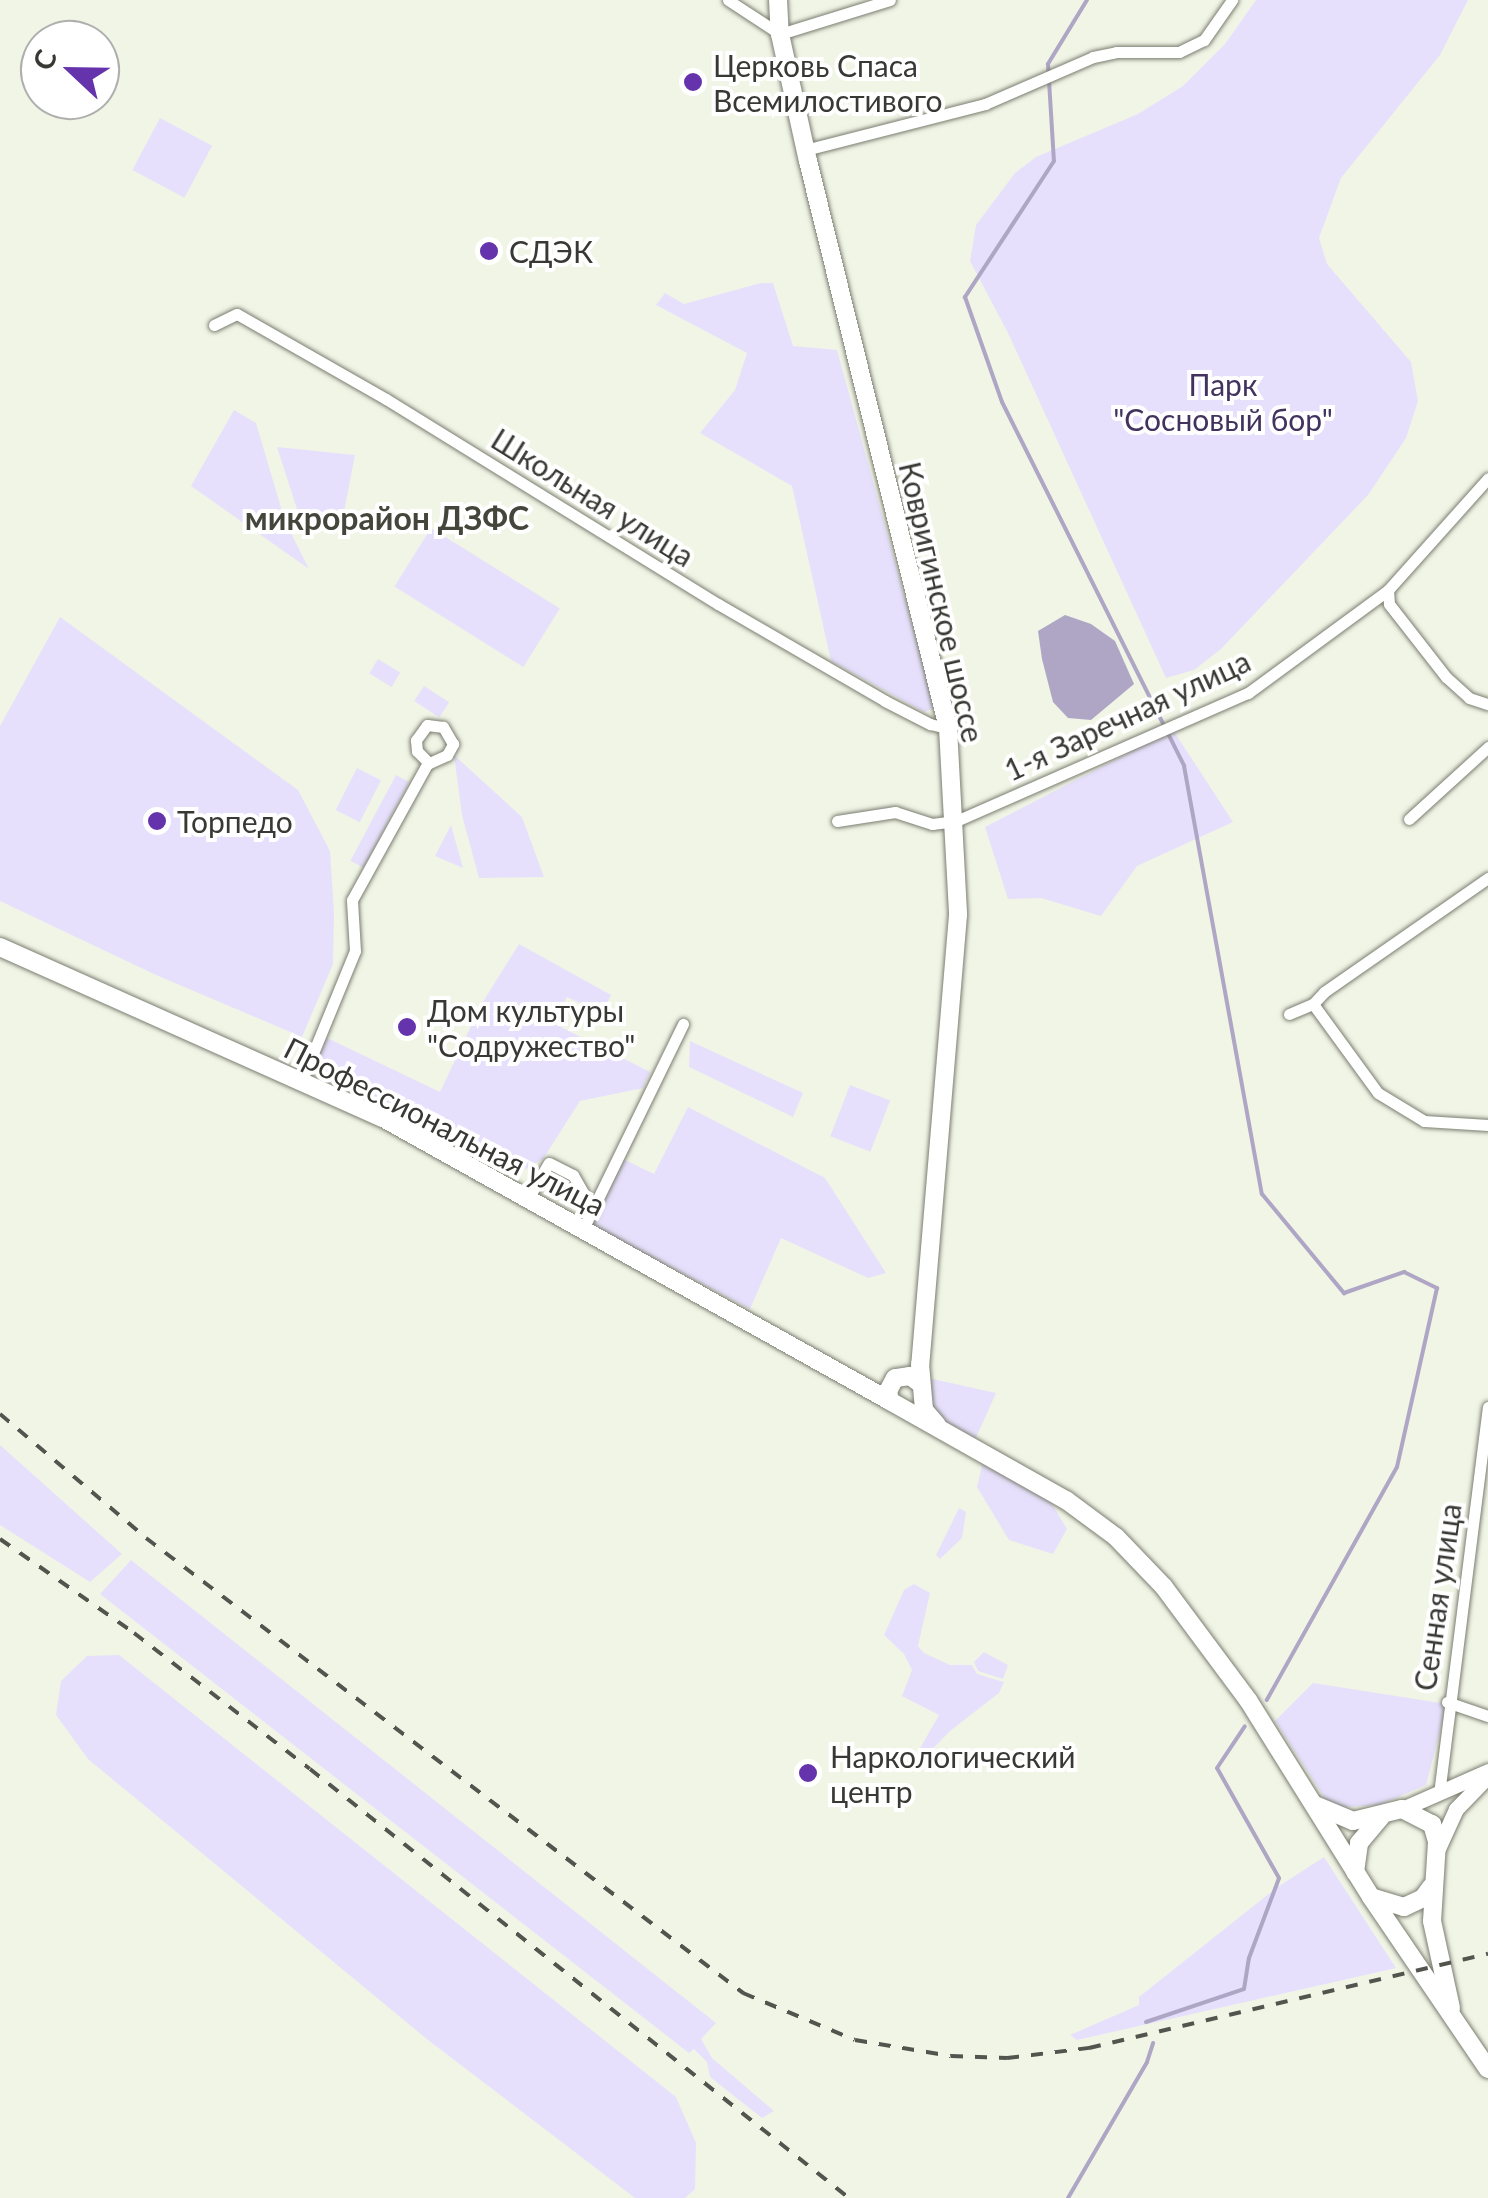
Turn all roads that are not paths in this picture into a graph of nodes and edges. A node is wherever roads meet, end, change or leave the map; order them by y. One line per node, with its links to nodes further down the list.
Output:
1 (728, 0): 5 (street)
2 (778, 0): 5 (main road, Ковригинское шоссе)
3 (890, 0): 5 (street)
4 (1232, 0): 6 (street)
5 (780, 34): 6 (main road, Ковригинское шоссе)
6 (805, 150): 11 (main road, Ковригинское шоссе)
7 (214, 325): 11 (street, Школьная улица)
8 (1488, 478): 9 (street, 1-я Заречная улица)
9 (1388, 590): 10 (street); 15 (street, 1-я Заречная улица)
10 (1488, 704)
11 (948, 728): 15 (main road, Ковригинское шоссе)
12 (1488, 747): 14 (street)
13 (429, 764): 22 (street)
14 (1408, 819)
15 (956, 820): 16 (street, 1-я Заречная улица); 27 (main road, Ковригинское шоссе)
16 (836, 821)
17 (1488, 878): 19 (street)
18 (0, 948): 22 (main road, Профессиональная улица)
19 (1313, 1004): 20 (street); 23 (street)
20 (1290, 1014)
21 (682, 1024): 25 (street)
22 (302, 1080): 24 (main road, Профессиональная улица)
23 (1488, 1125)
24 (529, 1197): 25 (street); 26 (main road, Профессиональная улица)
25 (593, 1210): 26 (street)
26 (584, 1227): 27 (main road, Профессиональная улица)
27 (906, 1391): 33 (main road, Профессиональная улица)
28 (1488, 1408): 29 (street, Сенная улица)
29 (1448, 1702): 30 (street); 32 (street, Сенная улица)
30 (1488, 1716)
31 (1488, 1774): 32 (street); 36 (street)
32 (1439, 1794): 34 (street)
33 (1313, 1804): 35 (main road); 37 (main road, Профессиональная улица)
34 (1402, 1809): 35 (main road); 36 (main road)
35 (1381, 1816): 37 (main road)
36 (1436, 1852): 38 (main road)
37 (1355, 1872): 39 (main road)
38 (1430, 1887): 39 (main road); 40 (main road)
39 (1371, 1897): 40 (main road)
40 (1456, 2022): 41 (main road)
41 (1488, 2068)

